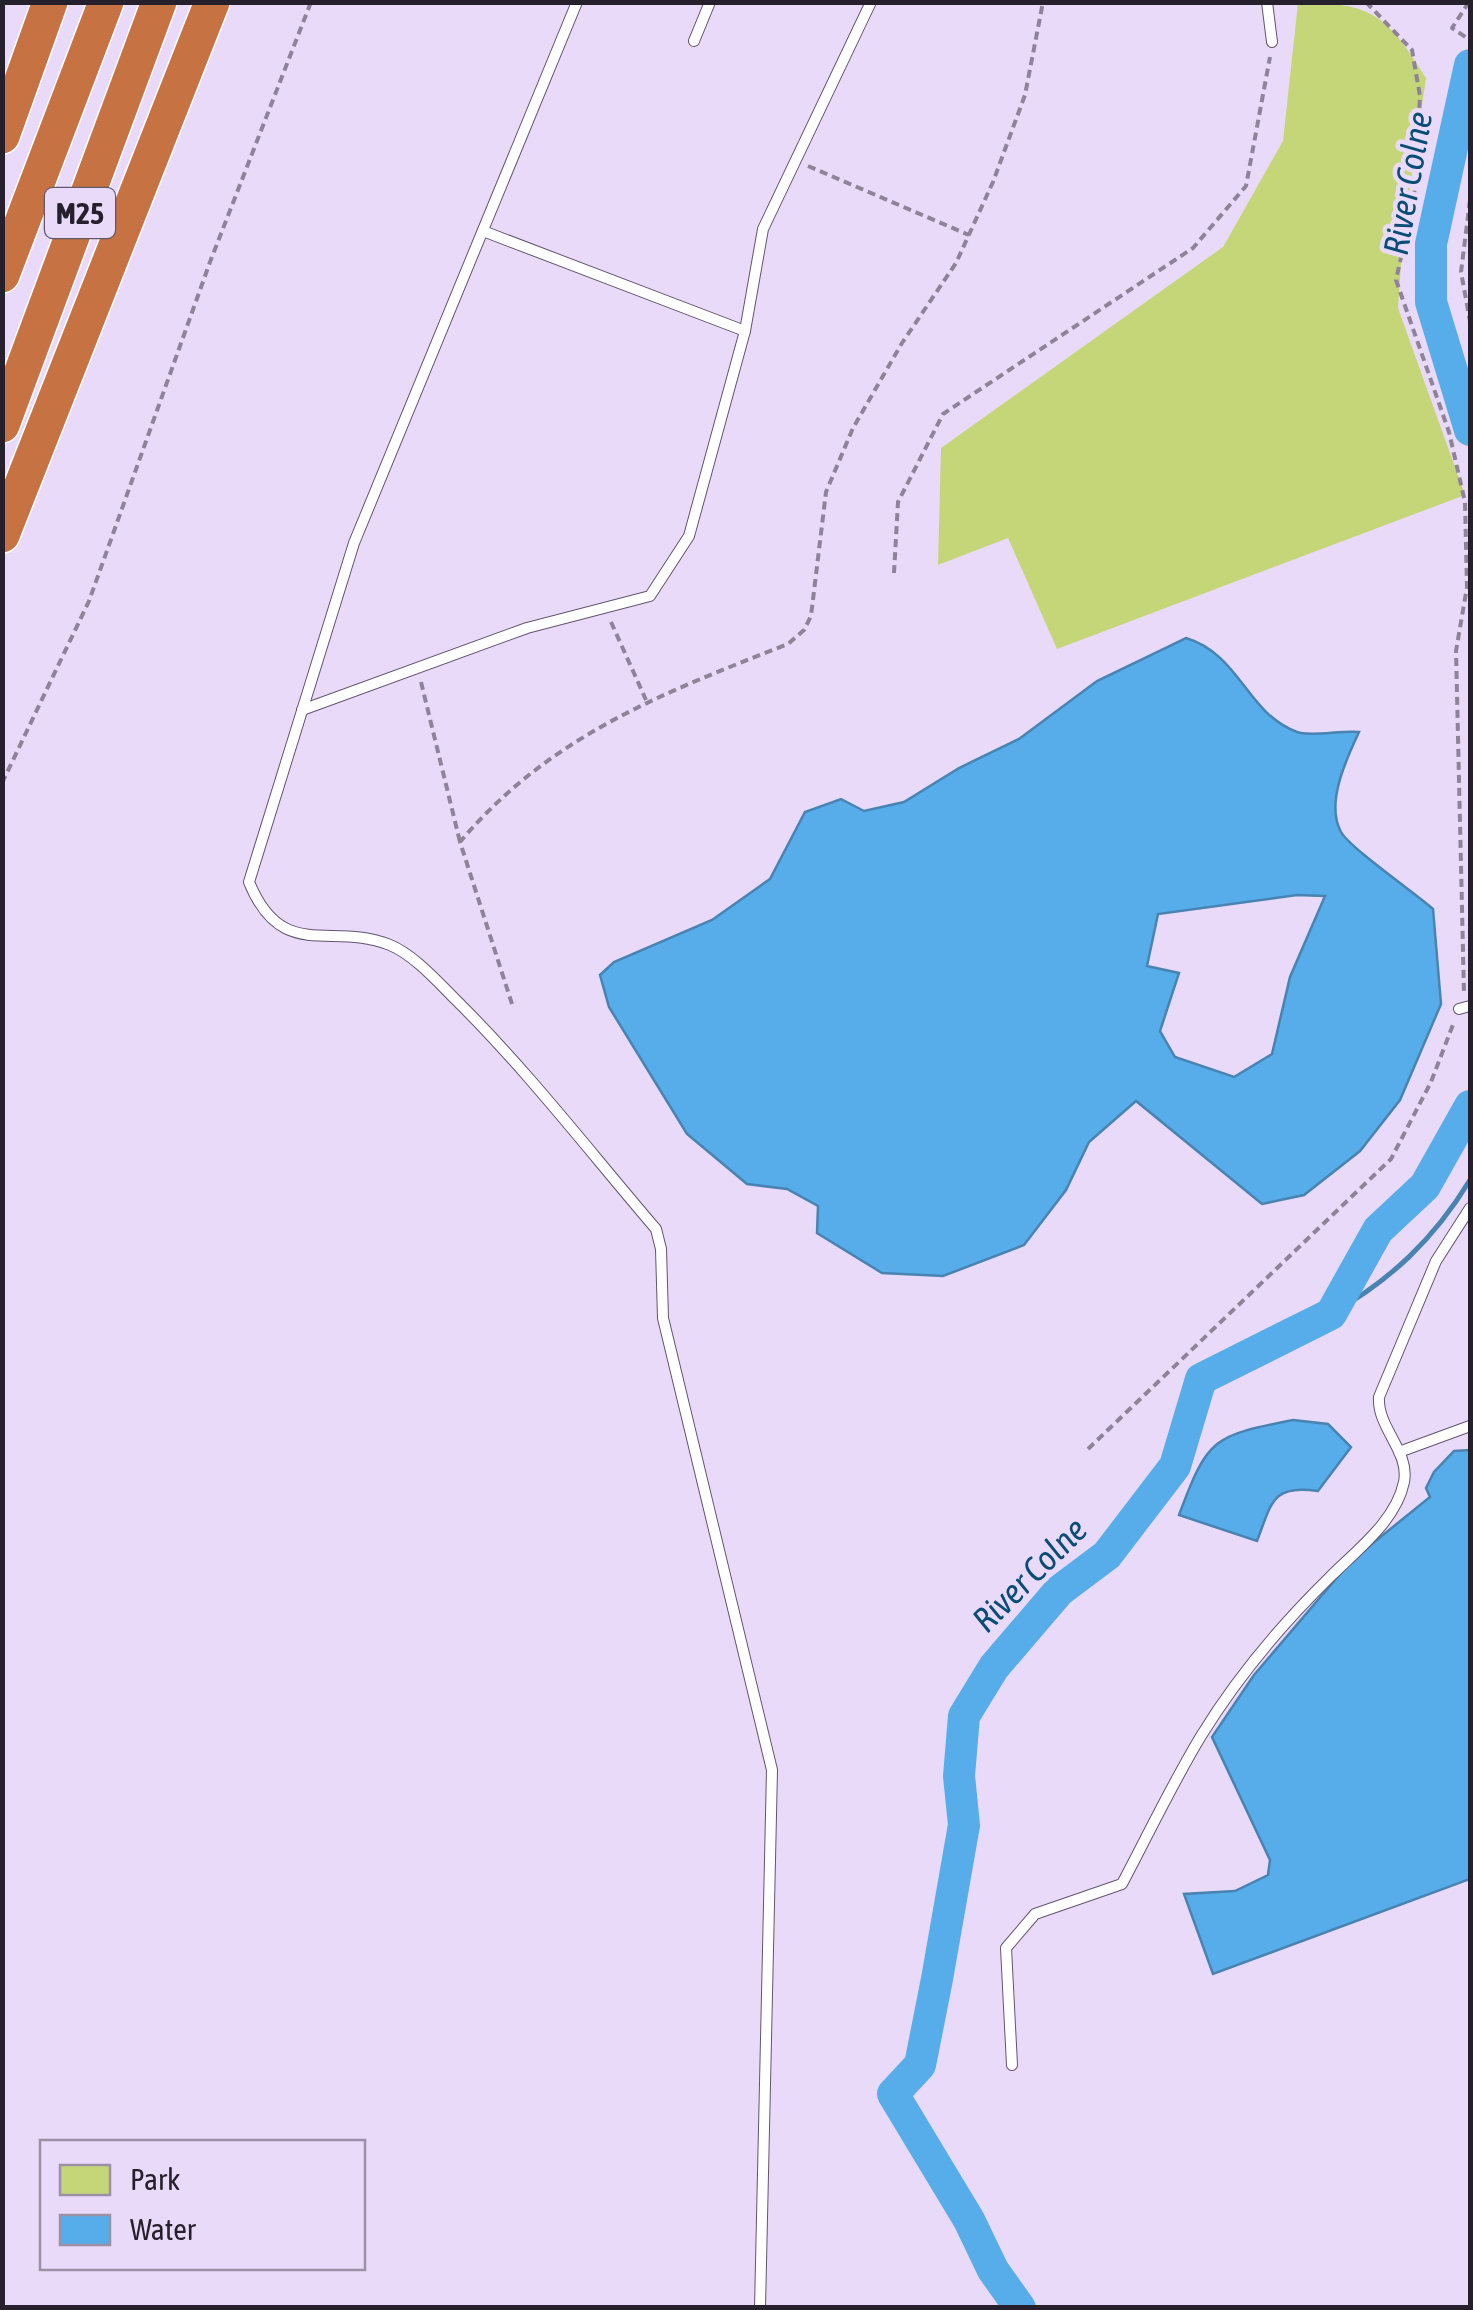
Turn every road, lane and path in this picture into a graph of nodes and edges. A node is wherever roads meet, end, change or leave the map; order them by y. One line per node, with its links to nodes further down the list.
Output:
1 (50, 2): 16 (highway)
2 (106, 2): 21 (highway, M25)
3 (158, 2): 24 (highway, M25)
4 (212, 2): 25 (highway, M25)
5 (311, 2): 31 (path)
6 (577, 2): 19 (lane)
7 (710, 2): 13 (lane)
8 (870, 2): 17 (lane)
9 (1043, 2): 20 (path)
10 (1266, 2): 15 (lane)
11 (1366, 2): 34 (path)
12 (1469, 2): 14 (path)
13 (694, 40)
14 (1470, 40)
15 (1272, 42): 26 (path)
16 (2, 136)
17 (796, 161): 20 (path); 23 (lane)
18 (1470, 200): 22 (path)
19 (483, 231): 23 (lane); 30 (lane)
20 (969, 235): 29 (path)
21 (2, 276)
22 (1470, 321)
23 (745, 331): 27 (lane)
24 (2, 425)
25 (2, 535)
26 (894, 573)
27 (604, 608): 28 (lane); 29 (path)
28 (418, 667): 30 (lane); 32 (path)
29 (646, 700): 32 (path)
30 (302, 710): 40 (lane)
31 (2, 783)
32 (460, 842): 33 (path)
33 (512, 1004)
34 (1465, 1007): 37 (path)
35 (1470, 1208): 38 (lane)
36 (1470, 1426): 38 (lane)
37 (1088, 1449)
38 (1399, 1452): 39 (lane)
39 (1012, 2065)
40 (760, 2308)

